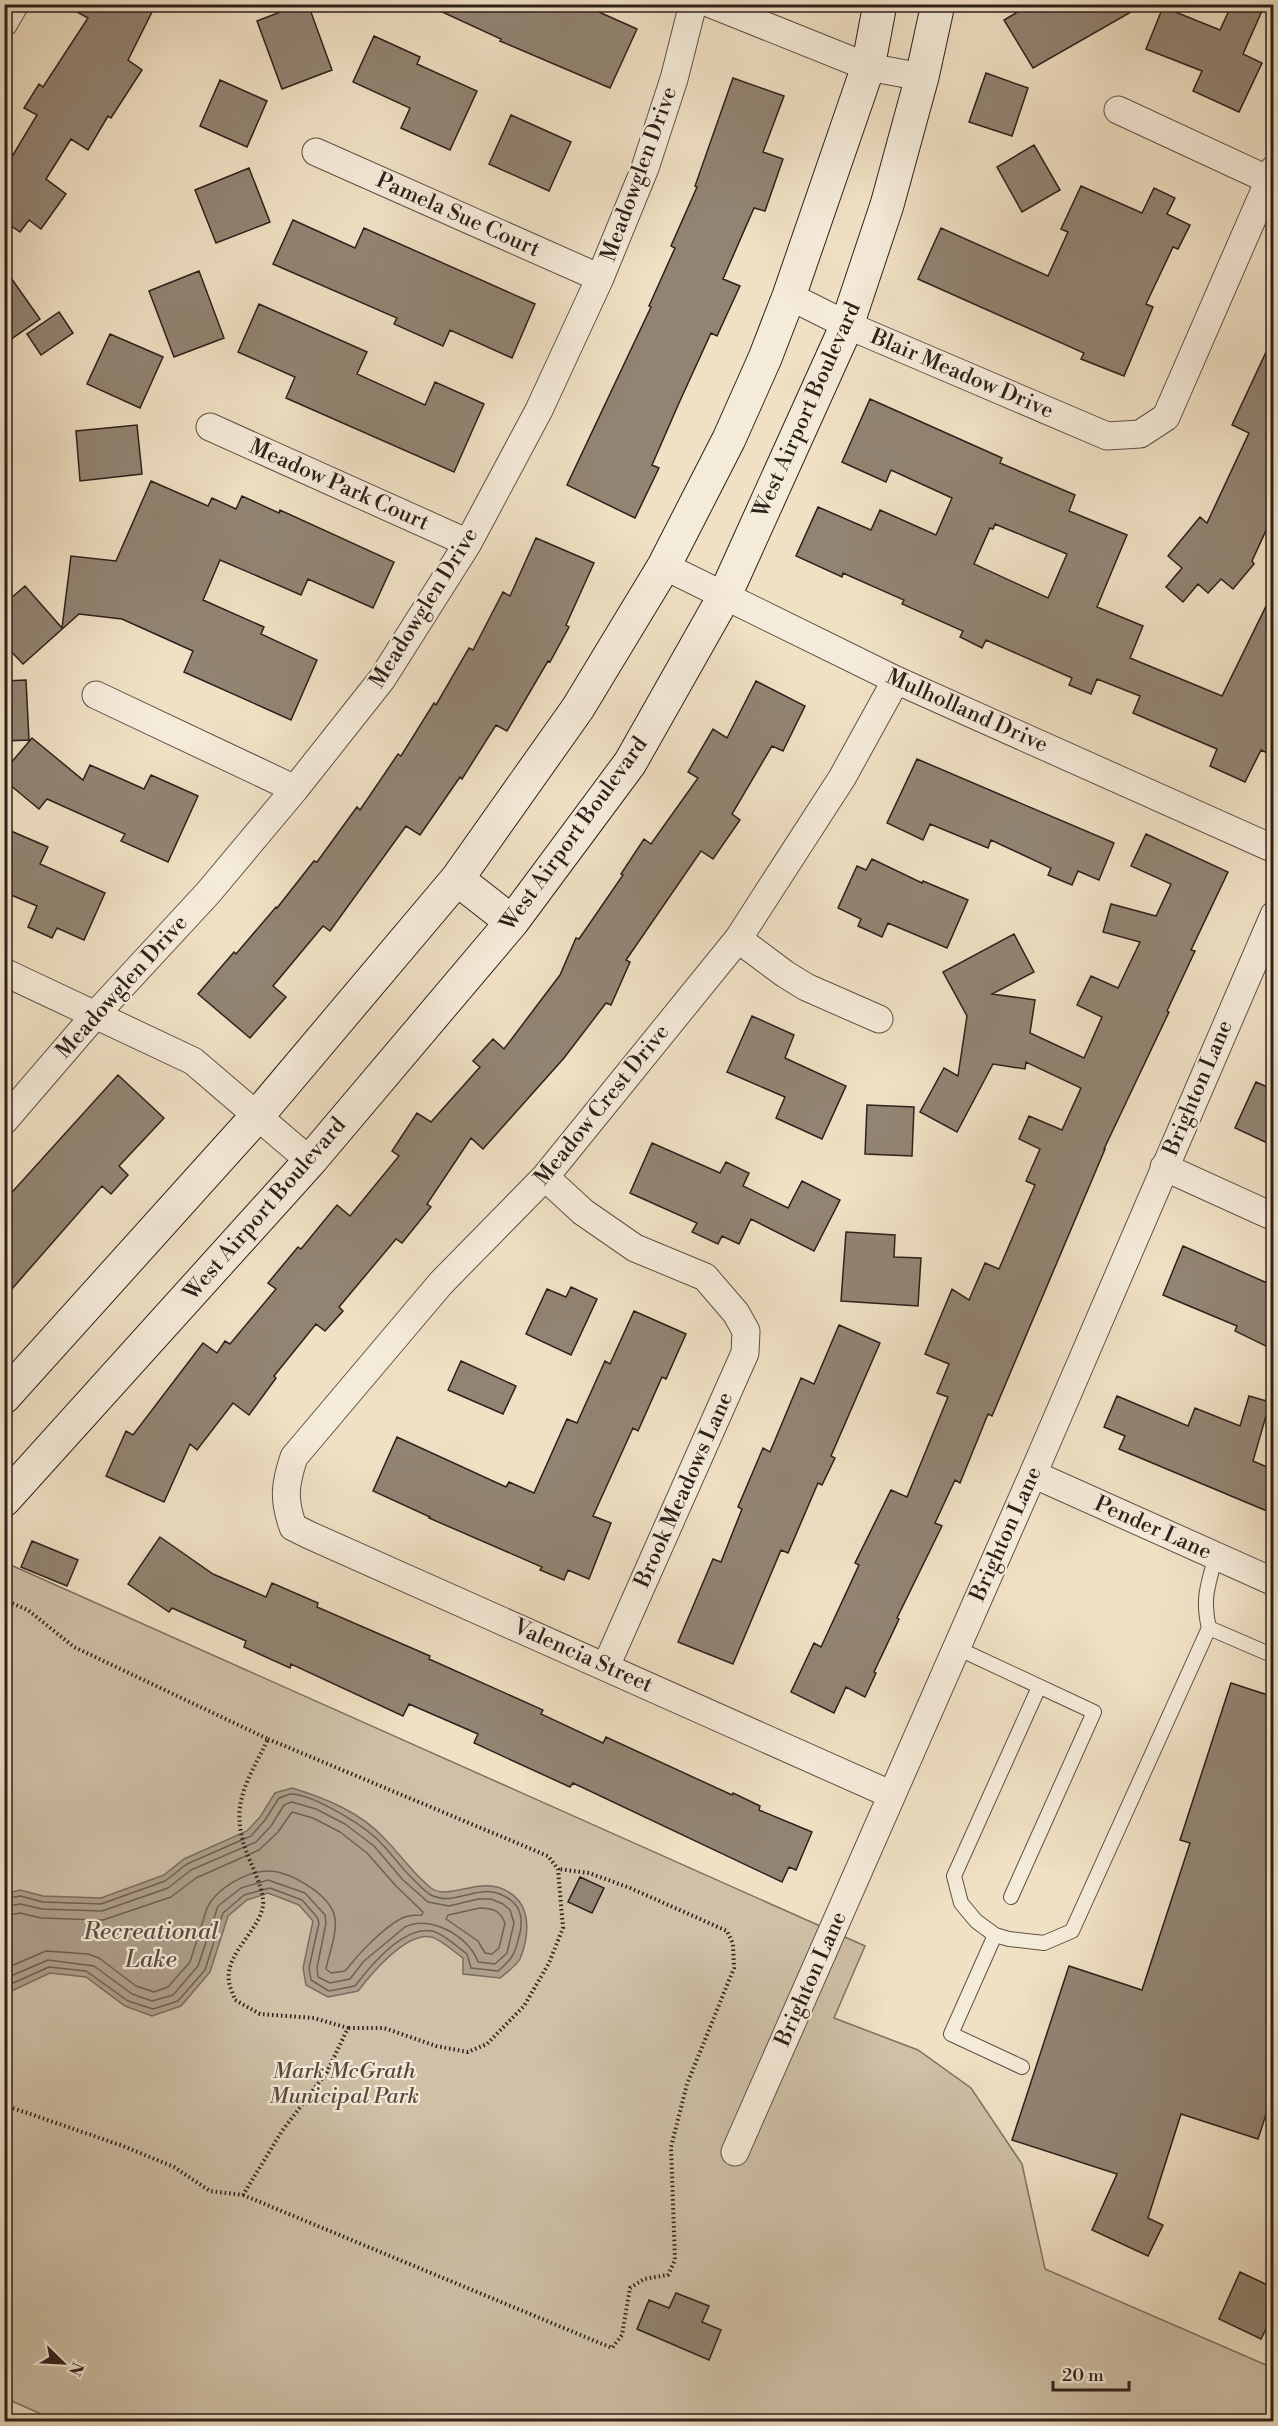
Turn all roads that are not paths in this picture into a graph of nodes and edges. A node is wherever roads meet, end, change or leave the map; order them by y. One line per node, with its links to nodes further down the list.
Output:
1 (15, 4): 6 (street)
2 (693, 4): 12 (street, Meadowglen Drive)
3 (711, 4): 7 (street)
4 (880, 4): 7 (main road)
5 (938, 4): 8 (main road, West Airport Boulevard)
6 (4, 23)
7 (868, 67): 8 (street); 13 (main road)
8 (922, 77): 14 (main road, West Airport Boulevard)
9 (1118, 110): 11 (street)
10 (316, 152): 12 (street, Pamela Sue Court)
11 (1271, 175): 14 (street, Blair Meadow Drive)
12 (600, 278): 16 (street, Meadowglen Drive)
13 (789, 296): 14 (street, Blair Meadow Drive); 17 (main road)
14 (847, 325): 18 (main road, West Airport Boulevard)
15 (210, 427): 16 (street, Meadow Park Court)
16 (468, 543): 21 (street, Meadowglen Drive)
17 (664, 566): 18 (street, Mulholland Drive); 23 (main road)
18 (725, 595): 19 (street, Mulholland Drive); 25 (main road, West Airport Boulevard)
19 (896, 680): 22 (street, Mulholland Drive); 26 (street, Meadow Crest Drive)
20 (96, 695): 21 (street)
21 (294, 789): 28 (street, Meadowglen Drive)
22 (1274, 849)
23 (457, 879): 25 (main road); 30 (main road)
24 (1274, 915): 33 (street, Brighton Lane)
25 (512, 922): 32 (main road, West Airport Boulevard)
26 (738, 939): 29 (street); 34 (street, Meadow Crest Drive)
27 (4, 972): 28 (street)
28 (96, 1014): 30 (street); 31 (street, Meadowglen Drive)
29 (879, 1019)
30 (258, 1115): 32 (street); 36 (main road)
31 (4, 1121)
32 (310, 1161): 38 (main road, West Airport Boulevard)
33 (1164, 1167): 35 (street); 37 (street, Brighton Lane)
34 (545, 1176): 39 (street, Meadow Crest Drive); 45 (street, Brook Meadows Lane)
35 (1274, 1217)
36 (4, 1397)
37 (1033, 1474): 40 (street, Pender Lane); 43 (street, Brighton Lane)
38 (10, 1484)
39 (285, 1506): 45 (street, Valencia Street)
40 (1216, 1556): 41 (street, Pender Lane); 42 (lane)
41 (1274, 1582)
42 (1209, 1628): 44 (lane); 49 (lane)
43 (957, 1648): 46 (lane); 47 (street, Brighton Lane)
44 (1274, 1656)
45 (606, 1666): 47 (street, Valencia Street)
46 (1039, 1687): 48 (lane); 49 (lane)
47 (892, 1795): 51 (street, Brighton Lane)
48 (1011, 1897)
49 (995, 1935): 50 (lane)
50 (1022, 2067)
51 (735, 2152)

